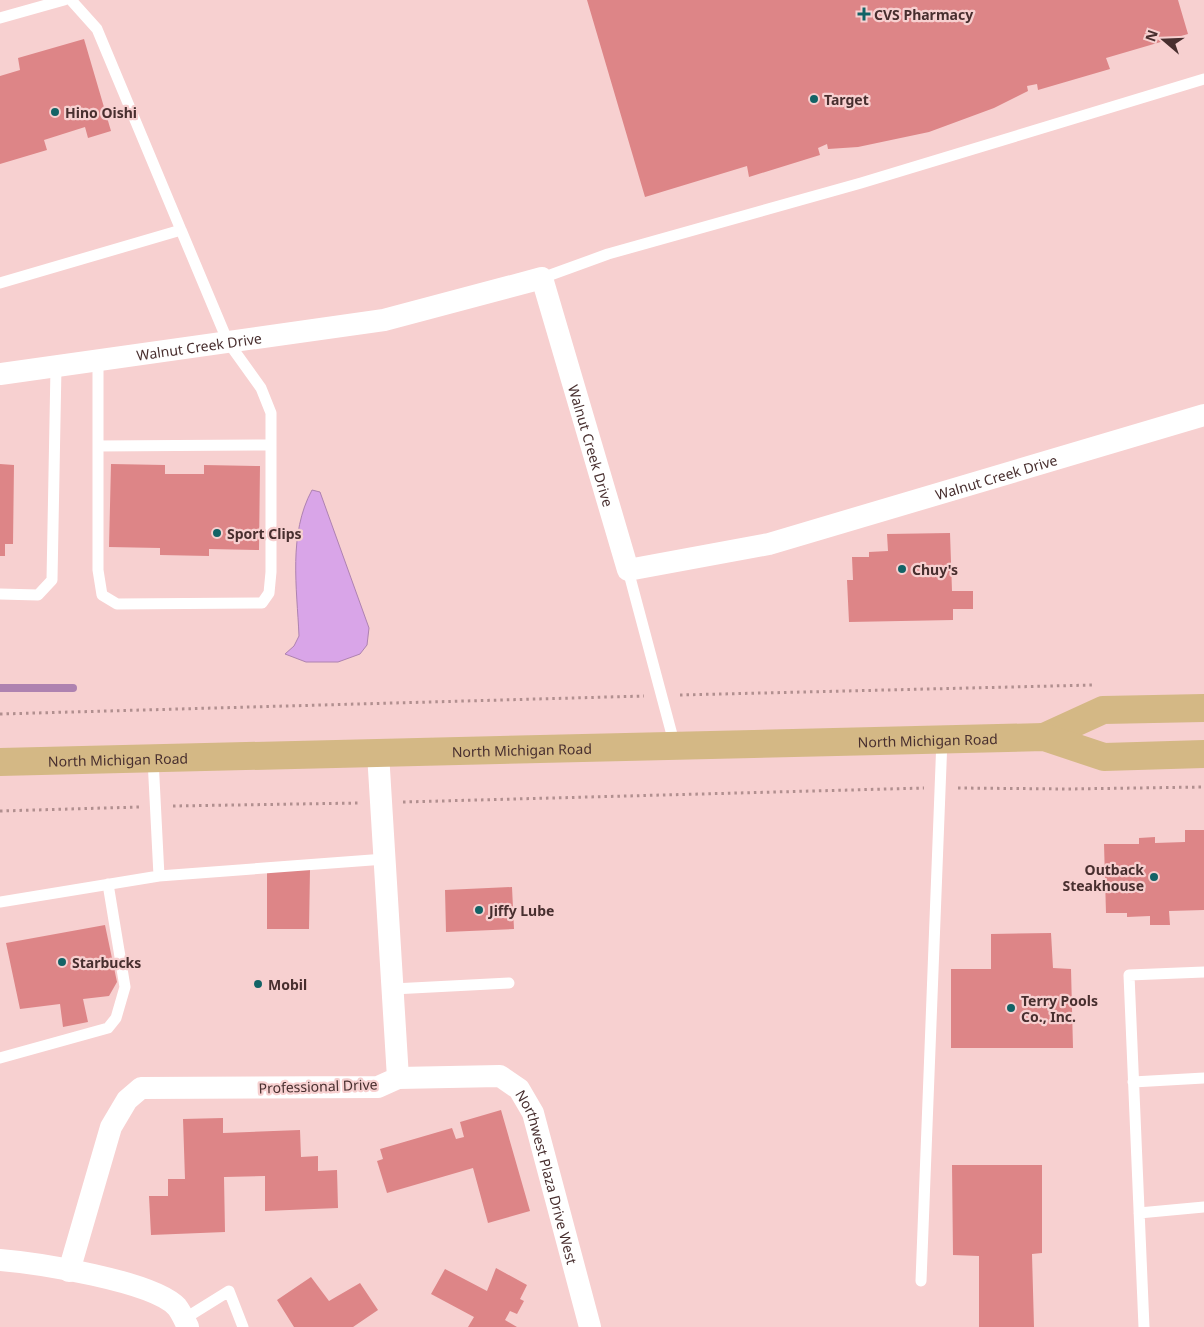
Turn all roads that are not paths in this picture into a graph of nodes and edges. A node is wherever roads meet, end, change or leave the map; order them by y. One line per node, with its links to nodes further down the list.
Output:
1 (64, 0): 3 (lane)
2 (71, 0): 5 (lane)
3 (0, 18)
4 (1204, 79): 6 (lane)
5 (181, 230): 7 (lane); 8 (lane)
6 (542, 278): 8 (street, Walnut Creek Drive); 15 (street, Walnut Creek Drive)
7 (0, 283)
8 (228, 342): 9 (street, Walnut Creek Drive); 13 (lane)
9 (98, 362): 10 (street, Walnut Creek Drive); 14 (lane)
10 (56, 367): 11 (street, Walnut Creek Drive); 16 (lane)
11 (0, 374)
12 (1204, 415): 15 (street, Walnut Creek Drive)
13 (271, 445): 14 (lane); 14 (lane)
14 (98, 446)
15 (628, 570): 20 (lane)
16 (0, 594)
17 (1204, 708): 18 (main road, North Michigan Road)
18 (1044, 737): 19 (main road, North Michigan Road); 22 (main road, North Michigan Road)
19 (942, 739): 20 (main road, North Michigan Road); 40 (lane)
20 (675, 746): 21 (main road, North Michigan Road)
21 (378, 753): 23 (main road, North Michigan Road); 25 (street)
22 (1204, 754)
23 (153, 758): 24 (main road, North Michigan Road); 26 (lane)
24 (0, 762)
25 (385, 859): 26 (lane); 31 (street)
26 (159, 876): 27 (lane)
27 (108, 884): 28 (lane); 32 (lane)
28 (0, 902)
29 (1204, 972): 35 (lane)
30 (509, 983): 31 (lane)
31 (393, 989): 33 (street)
32 (0, 1058)
33 (398, 1078): 39 (street, Professional Drive); 43 (street, Northwest Plaza Drive West)
34 (1204, 1078): 35 (lane)
35 (1133, 1082): 37 (lane)
36 (1204, 1207): 37 (lane)
37 (1139, 1212): 44 (lane)
38 (0, 1260): 39 (street)
39 (69, 1271): 41 (street)
40 (921, 1281)
41 (186, 1323): 42 (lane)
42 (243, 1327)
43 (590, 1327)
44 (1144, 1327)

